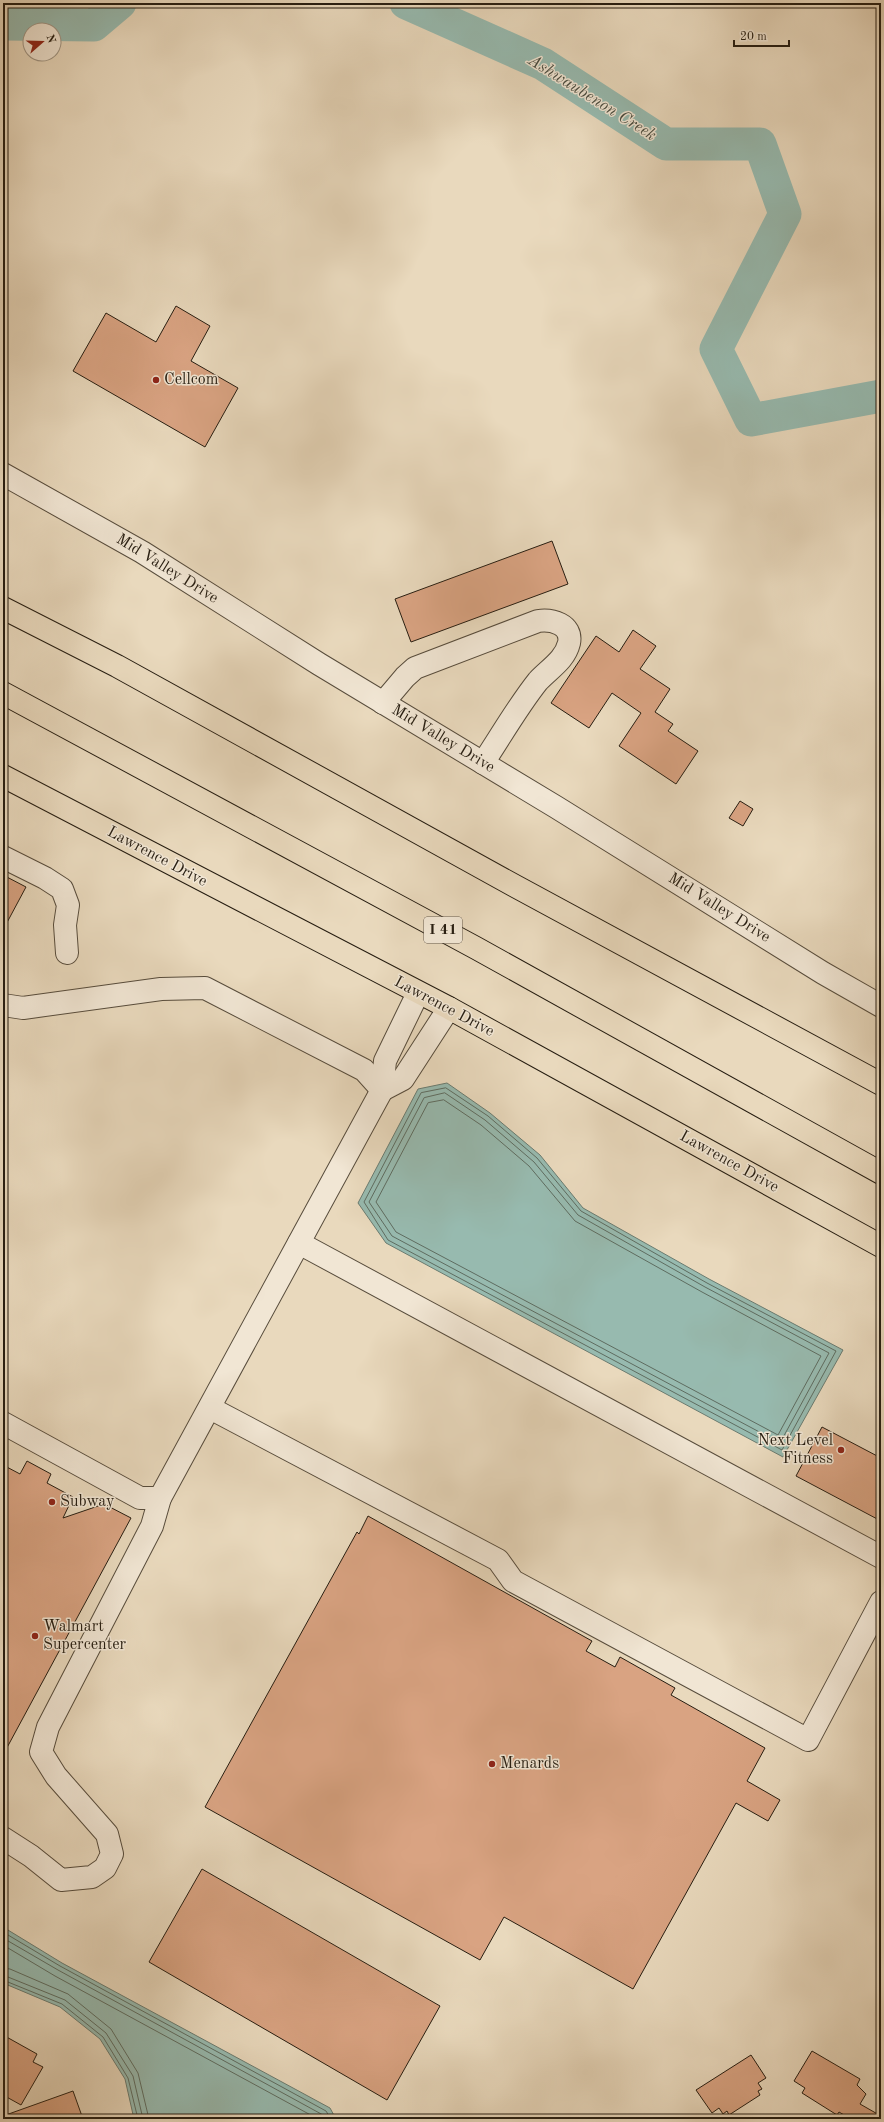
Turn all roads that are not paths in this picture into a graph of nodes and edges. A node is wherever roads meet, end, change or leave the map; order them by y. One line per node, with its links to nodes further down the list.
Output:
1 (3, 474): 4 (street, Mid Valley Drive)
2 (3, 608): 13 (main road)
3 (3, 693): 15 (main road, I 41)
4 (383, 703): 5 (street, Mid Valley Drive); 5 (street)
5 (483, 763): 11 (street, Mid Valley Drive)
6 (3, 776): 9 (main road, Lawrence Drive)
7 (3, 857): 8 (street)
8 (67, 953)
9 (418, 993): 12 (main road, Lawrence Drive); 14 (street)
10 (3, 1005): 14 (street)
11 (881, 1006)
12 (449, 1008): 14 (street); 17 (main road, Lawrence Drive)
13 (881, 1084)
14 (382, 1090): 16 (street)
15 (881, 1173)
16 (299, 1243): 18 (street); 21 (street)
17 (881, 1246)
18 (210, 1408): 20 (street); 22 (street)
19 (3, 1423): 20 (street)
20 (160, 1498): 23 (street)
21 (881, 1557)
22 (881, 1602)
23 (3, 1838)

